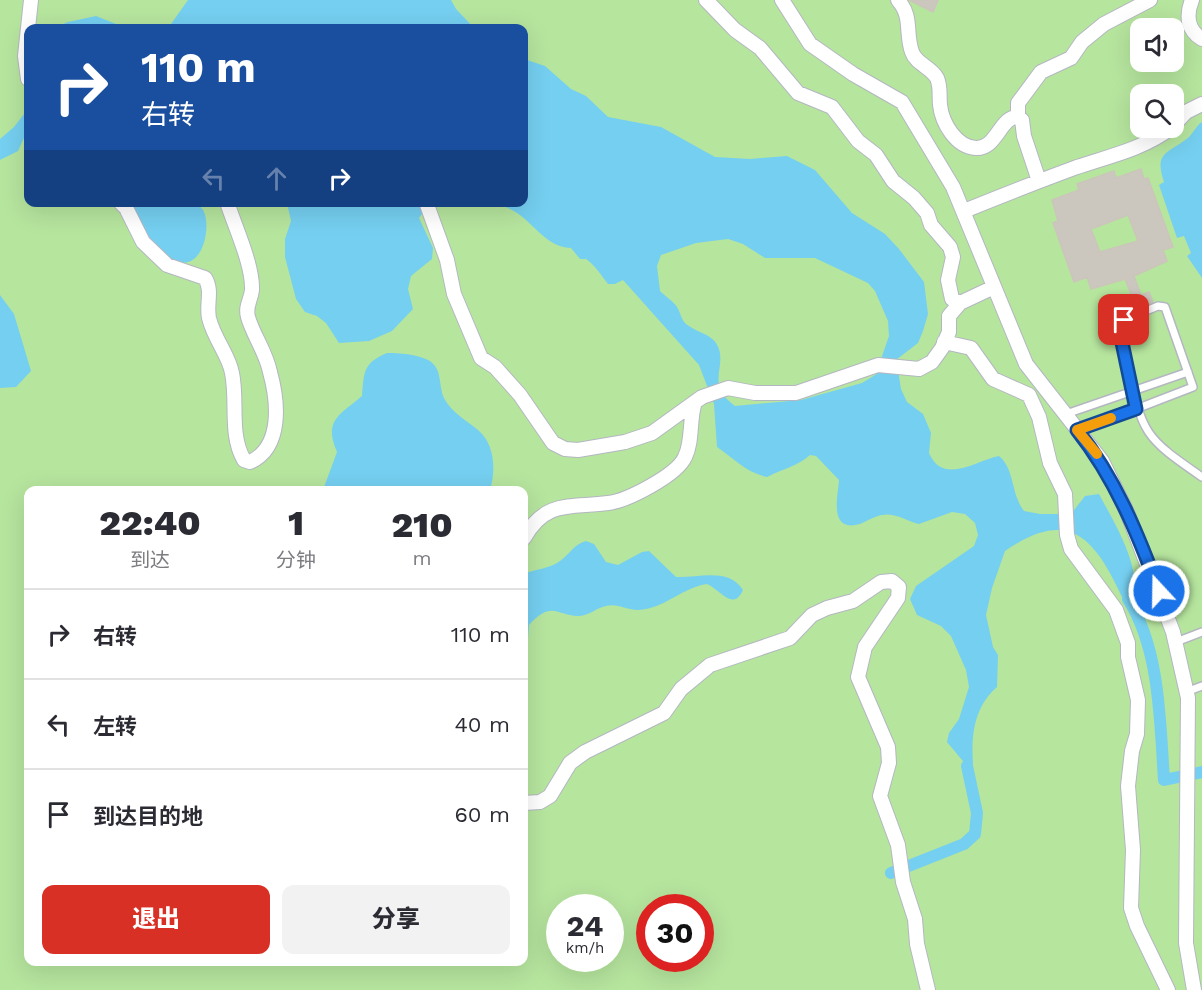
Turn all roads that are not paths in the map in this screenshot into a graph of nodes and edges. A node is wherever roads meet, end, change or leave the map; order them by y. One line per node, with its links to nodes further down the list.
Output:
1 (32, 0): 7 (street)
2 (706, 0): 19 (street)
3 (782, 0): 17 (street)
4 (898, 0): 11 (street)
5 (1150, 0): 11 (street)
6 (1192, 0): 8 (street)
7 (29, 24)
8 (1202, 39)
9 (1202, 104): 10 (street)
10 (1184, 114)
11 (1018, 117): 13 (street)
12 (1157, 138): 13 (street)
13 (1039, 181): 17 (street)
14 (125, 207): 15 (street)
15 (229, 207)
16 (427, 207): 23 (street)
17 (963, 211): 18 (street)
18 (994, 287): 19 (street); 25 (street)
19 (960, 303): 20 (street)
20 (944, 342): 23 (street); 35 (street)
21 (1188, 372): 22 (lane); 22 (lane); 24 (lane)
22 (1133, 391): 24 (lane); 25 (lane)
23 (700, 399): 28 (street)
24 (1136, 409): 26 (lane); 27 (lane)
25 (1065, 415): 26 (street)
26 (1077, 430): 30 (street)
27 (1202, 477)
28 (528, 533)
29 (1202, 632): 30 (lane)
30 (1176, 642): 32 (street)
31 (1202, 686): 32 (lane)
32 (1186, 692): 36 (street)
33 (528, 803): 34 (street)
34 (928, 990)
35 (1168, 990)
36 (1194, 990)

